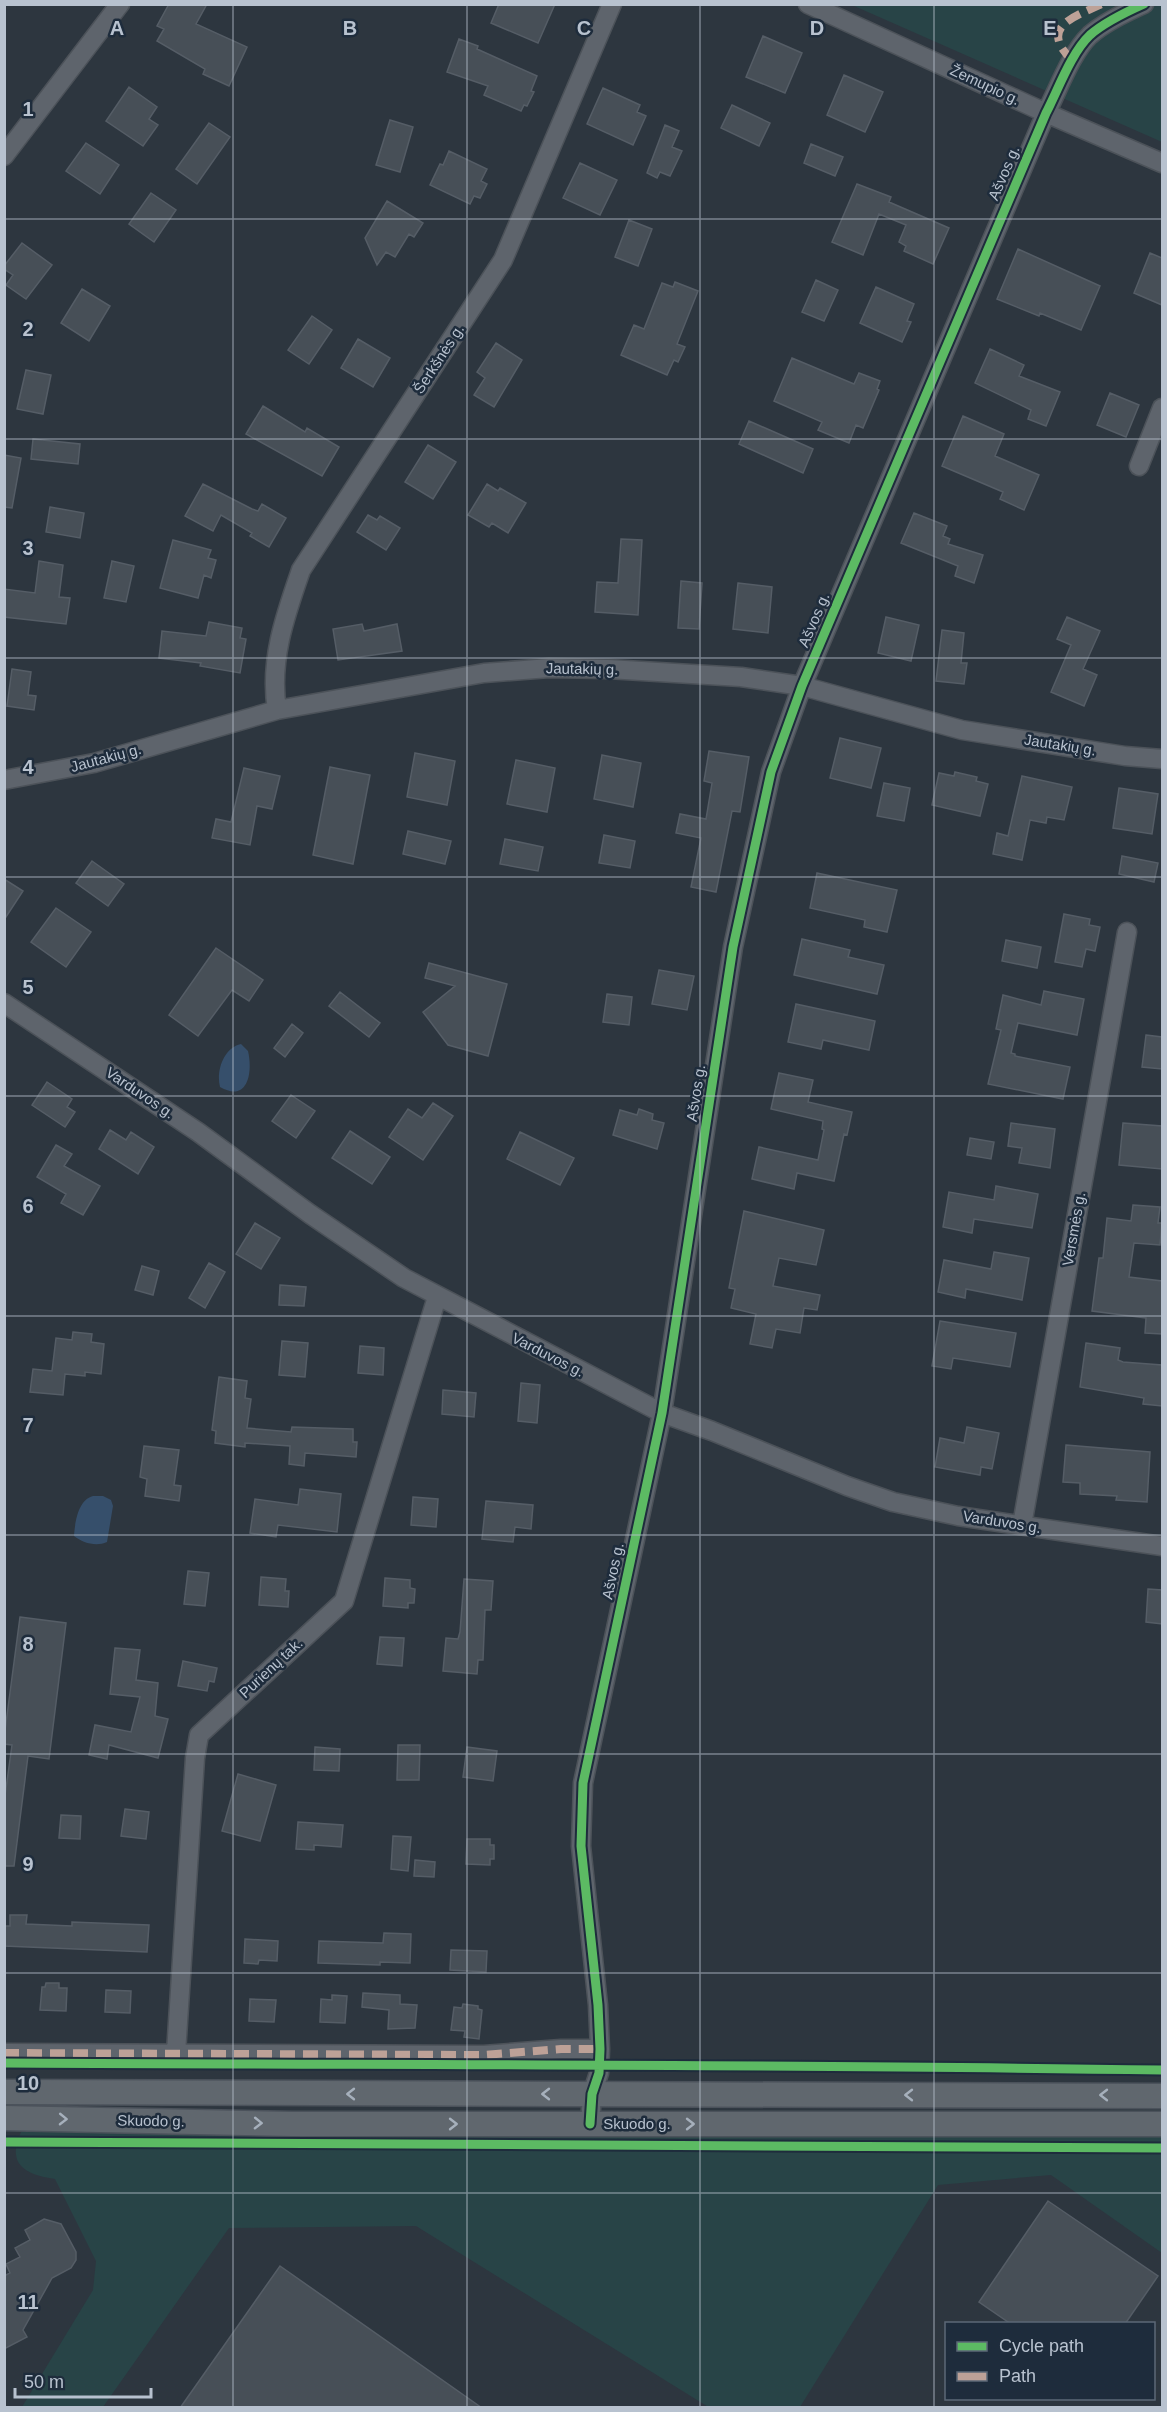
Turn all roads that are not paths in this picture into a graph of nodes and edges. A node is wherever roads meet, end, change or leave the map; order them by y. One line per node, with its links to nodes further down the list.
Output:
1 (120, 4): 6 (street)
2 (612, 4): 11 (street, Šerkšnės g.)
3 (808, 4): 5 (street, Žemupio g.)
4 (1144, 4): 5 (street, Ašvos g.)
5 (1046, 113): 7 (street, Žemupio g.); 10 (street, Ašvos g.)
6 (4, 156)
7 (1162, 163)
8 (1162, 408): 9 (street)
9 (1138, 466)
10 (802, 686): 11 (street, Jautakių g.); 12 (street, Jautakių g.); 17 (street, Ašvos g.)
11 (277, 710): 13 (street, Jautakių g.)
12 (1162, 759)
13 (4, 780)
14 (1127, 932): 18 (street, Versmės g.)
15 (4, 1003): 16 (street, Varduvos g.)
16 (437, 1297): 17 (street, Varduvos g.); 22 (street, Purienų tak.)
17 (662, 1413): 18 (street, Varduvos g.); 20 (street, Ašvos g.)
18 (1022, 1525): 19 (street, Varduvos g.)
19 (1162, 1546)
20 (600, 2049): 22 (street); 24 (street, Ašvos g.)
21 (4, 2053): 22 (street)
22 (176, 2053)
23 (4, 2092): 24 (main road, Skuodo g., one-way to 23)
24 (592, 2094): 25 (main road, Skuodo g., one-way to 24); 27 (street, Ašvos g.)
25 (1162, 2096)
26 (4, 2118): 27 (main road, Skuodo g., one-way to 27)
27 (590, 2124): 28 (main road, Skuodo g., one-way to 28)
28 (1162, 2124)

